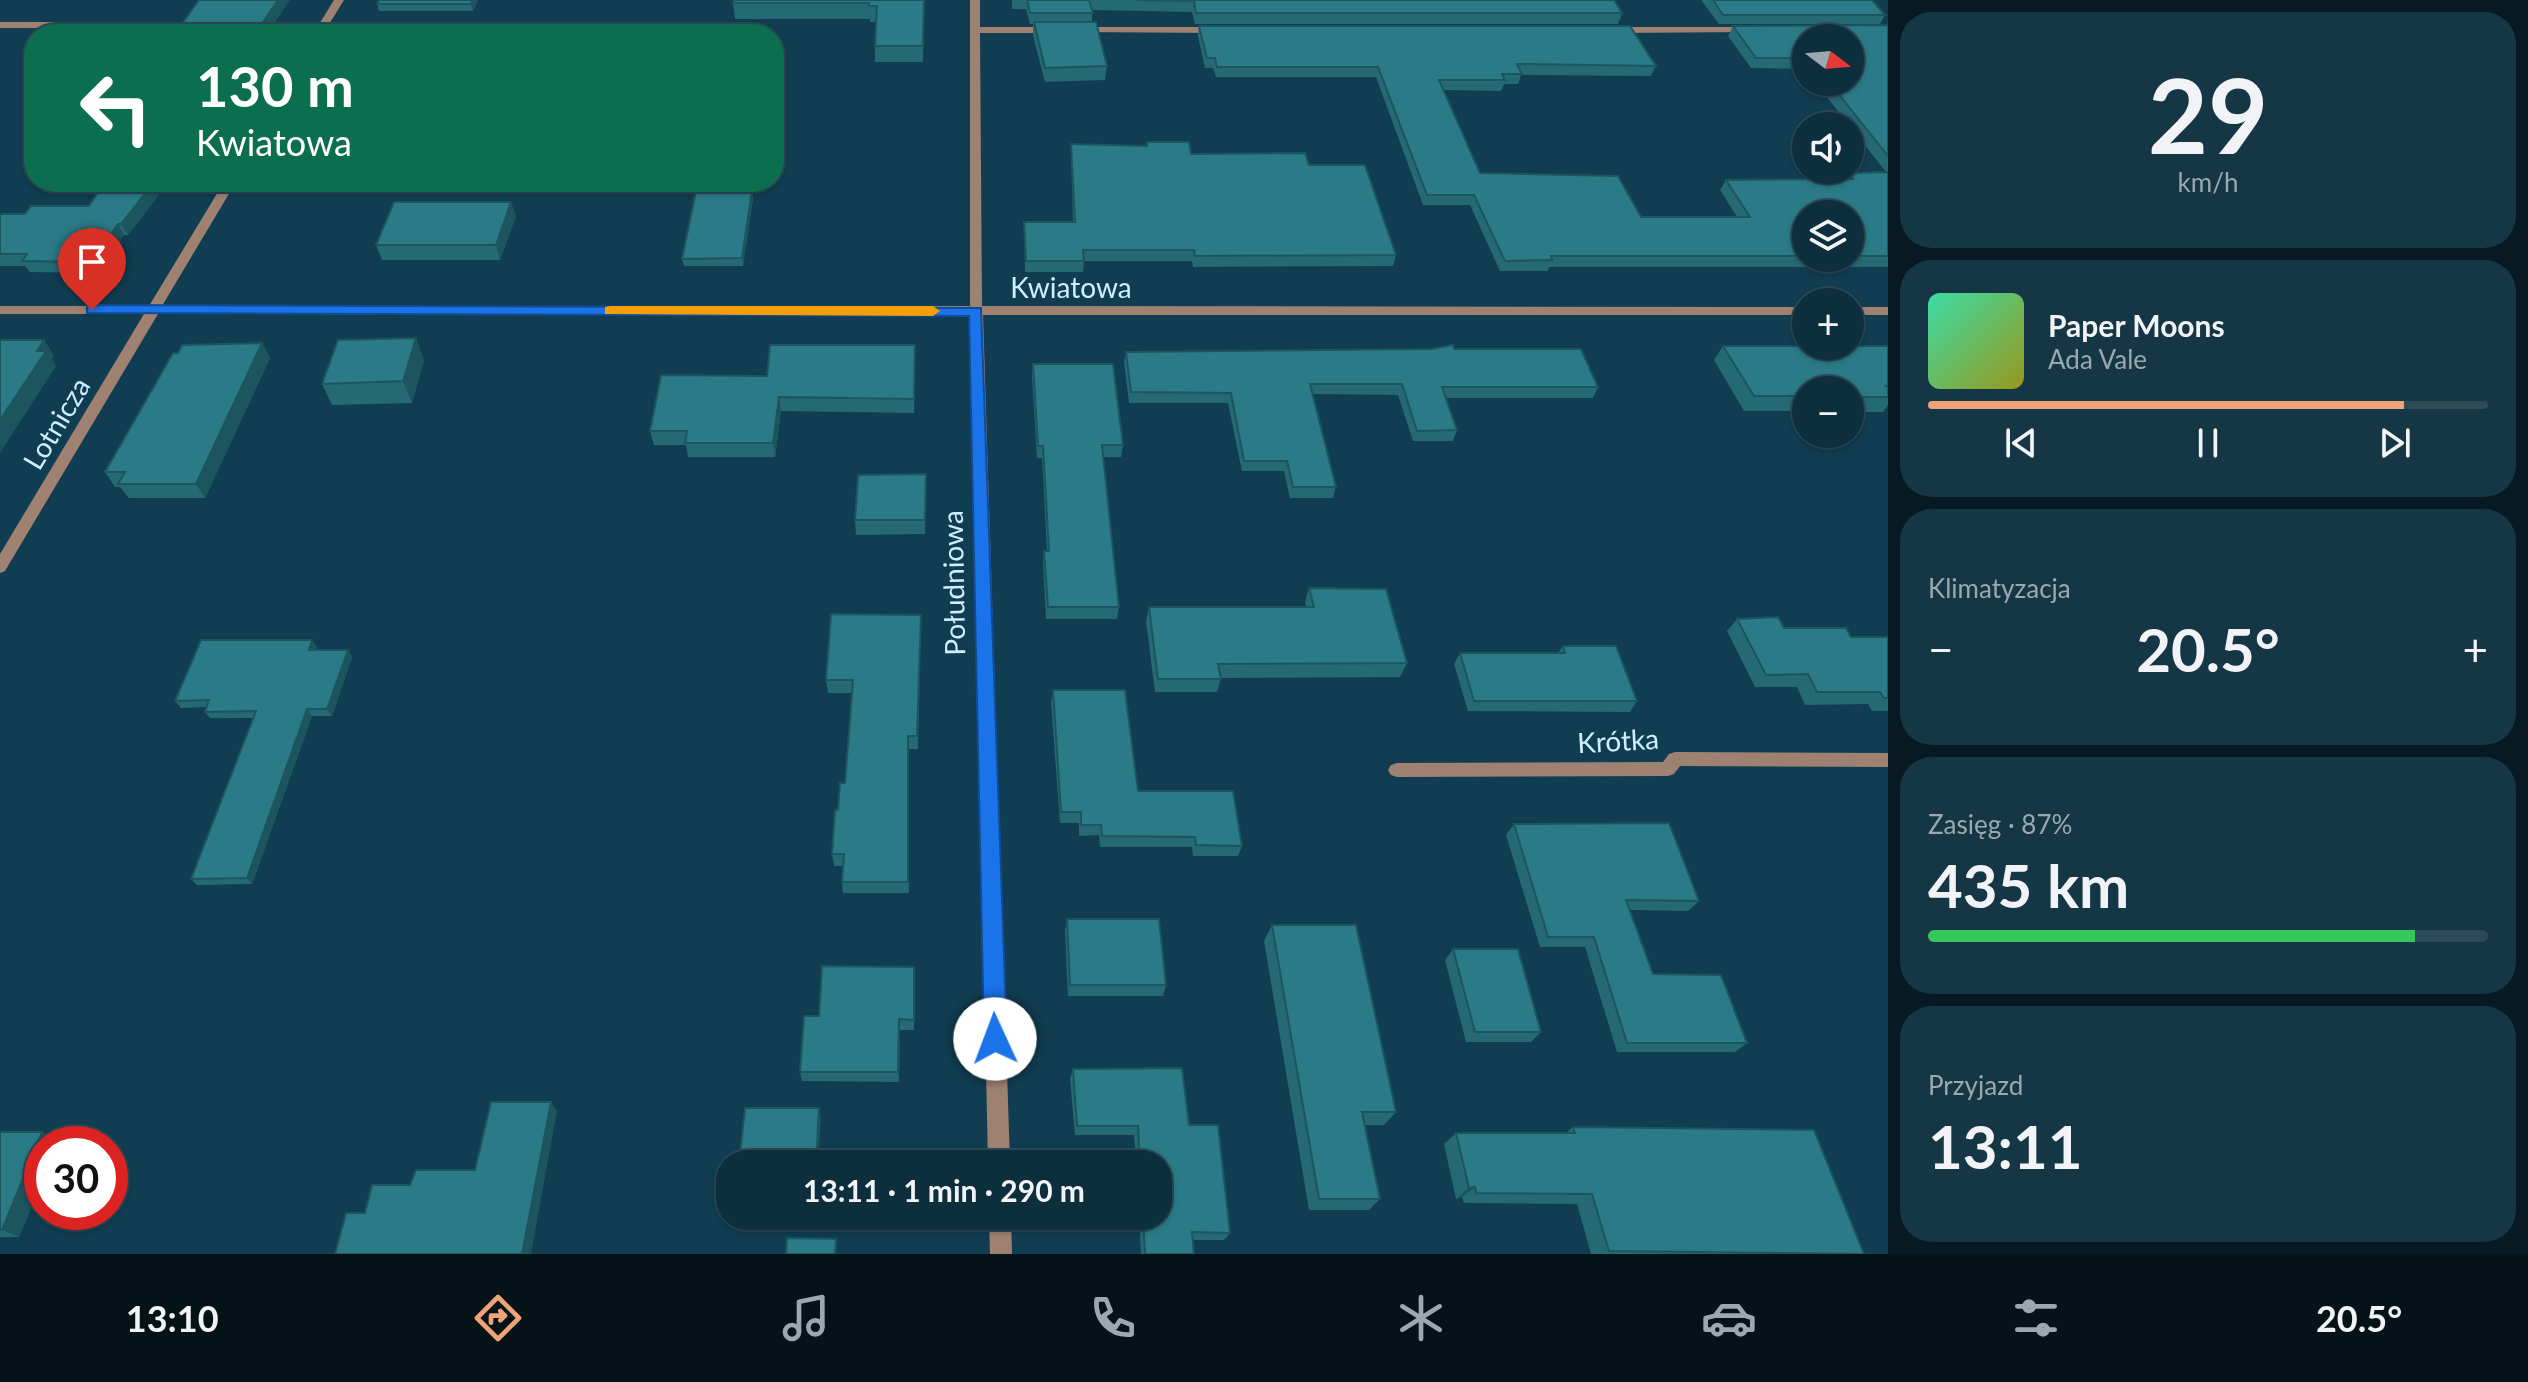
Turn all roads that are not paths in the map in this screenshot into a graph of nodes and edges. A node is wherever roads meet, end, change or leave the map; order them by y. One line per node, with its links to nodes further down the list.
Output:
1 (339, 0): 3 (street)
2 (975, 0): 6 (street, Południowa)
3 (324, 24)
4 (0, 25): 5 (street)
5 (24, 25)
6 (976, 30): 7 (street); 13 (street, Południowa)
7 (1235, 30)
8 (1606, 30): 9 (street)
9 (1763, 30)
10 (224, 192): 11 (street, Lotnicza)
11 (154, 309): 12 (street, Kwiatowa); 13 (street, Kwiatowa); 17 (street, Lotnicza)
12 (0, 310)
13 (976, 311): 14 (street, Kwiatowa); 20 (street, Południowa)
14 (1792, 311)
15 (1864, 311): 16 (street)
16 (1888, 311)
17 (0, 567)
18 (1888, 760): 19 (street, Krótka)
19 (1397, 770)
20 (999, 1150)
21 (1000, 1230): 22 (street)
22 (1001, 1254)

